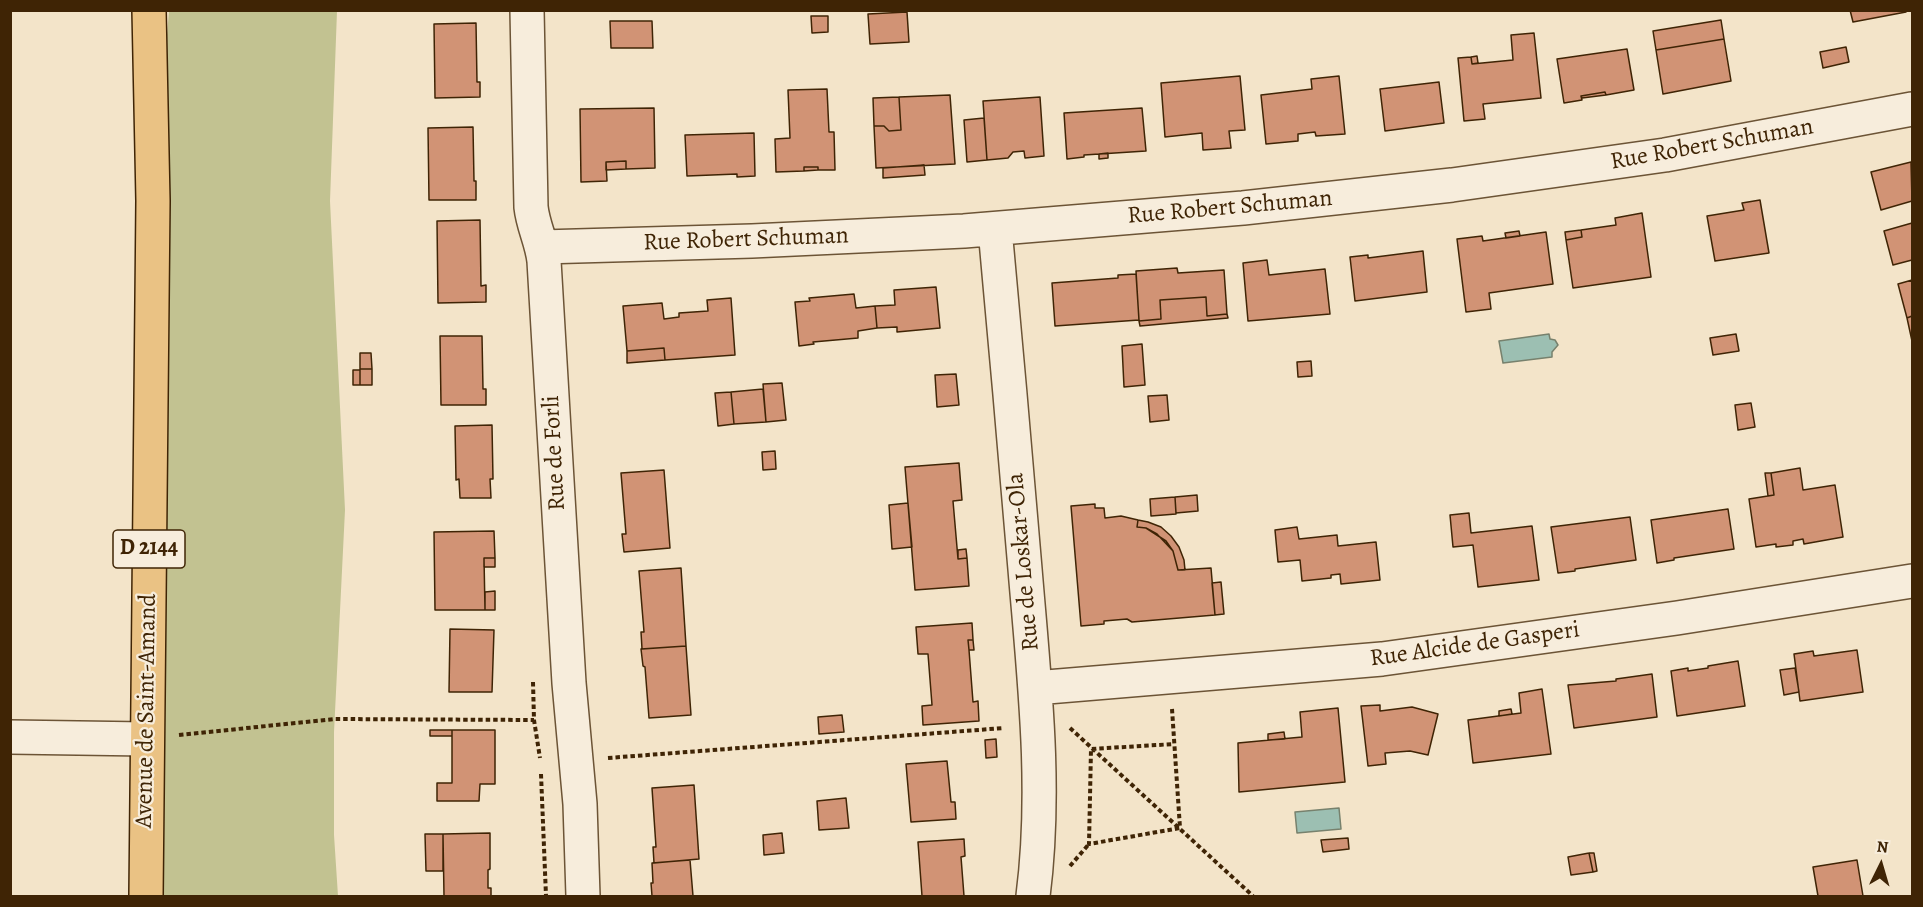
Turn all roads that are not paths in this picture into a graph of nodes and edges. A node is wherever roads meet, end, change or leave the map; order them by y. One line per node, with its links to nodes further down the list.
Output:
1 (149, 10): 5 (main road, Avenue de Saint-Amand / D 2144)
2 (169, 10): 5 (main road, Avenue de Saint-Amand / D 2144)
3 (527, 10): 7 (street, Rue de Forli)
4 (1912, 110): 6 (street, Rue Robert Schuman)
5 (153, 201): 11 (main road, Avenue de Saint-Amand / D 2144)
6 (995, 229): 7 (street, Rue Robert Schuman); 9 (street, Rue de Loskar-Ola)
7 (542, 248): 13 (street, Rue de Forli)
8 (1912, 581): 9 (street, Rue Alcide de Gasperi)
9 (1035, 688): 14 (street, Rue de Loskar-Ola)
10 (10, 736): 11 (street)
11 (146, 738): 12 (main road, Avenue de Saint-Amand / D 2144)
12 (146, 897)
13 (583, 897)
14 (1033, 897)

